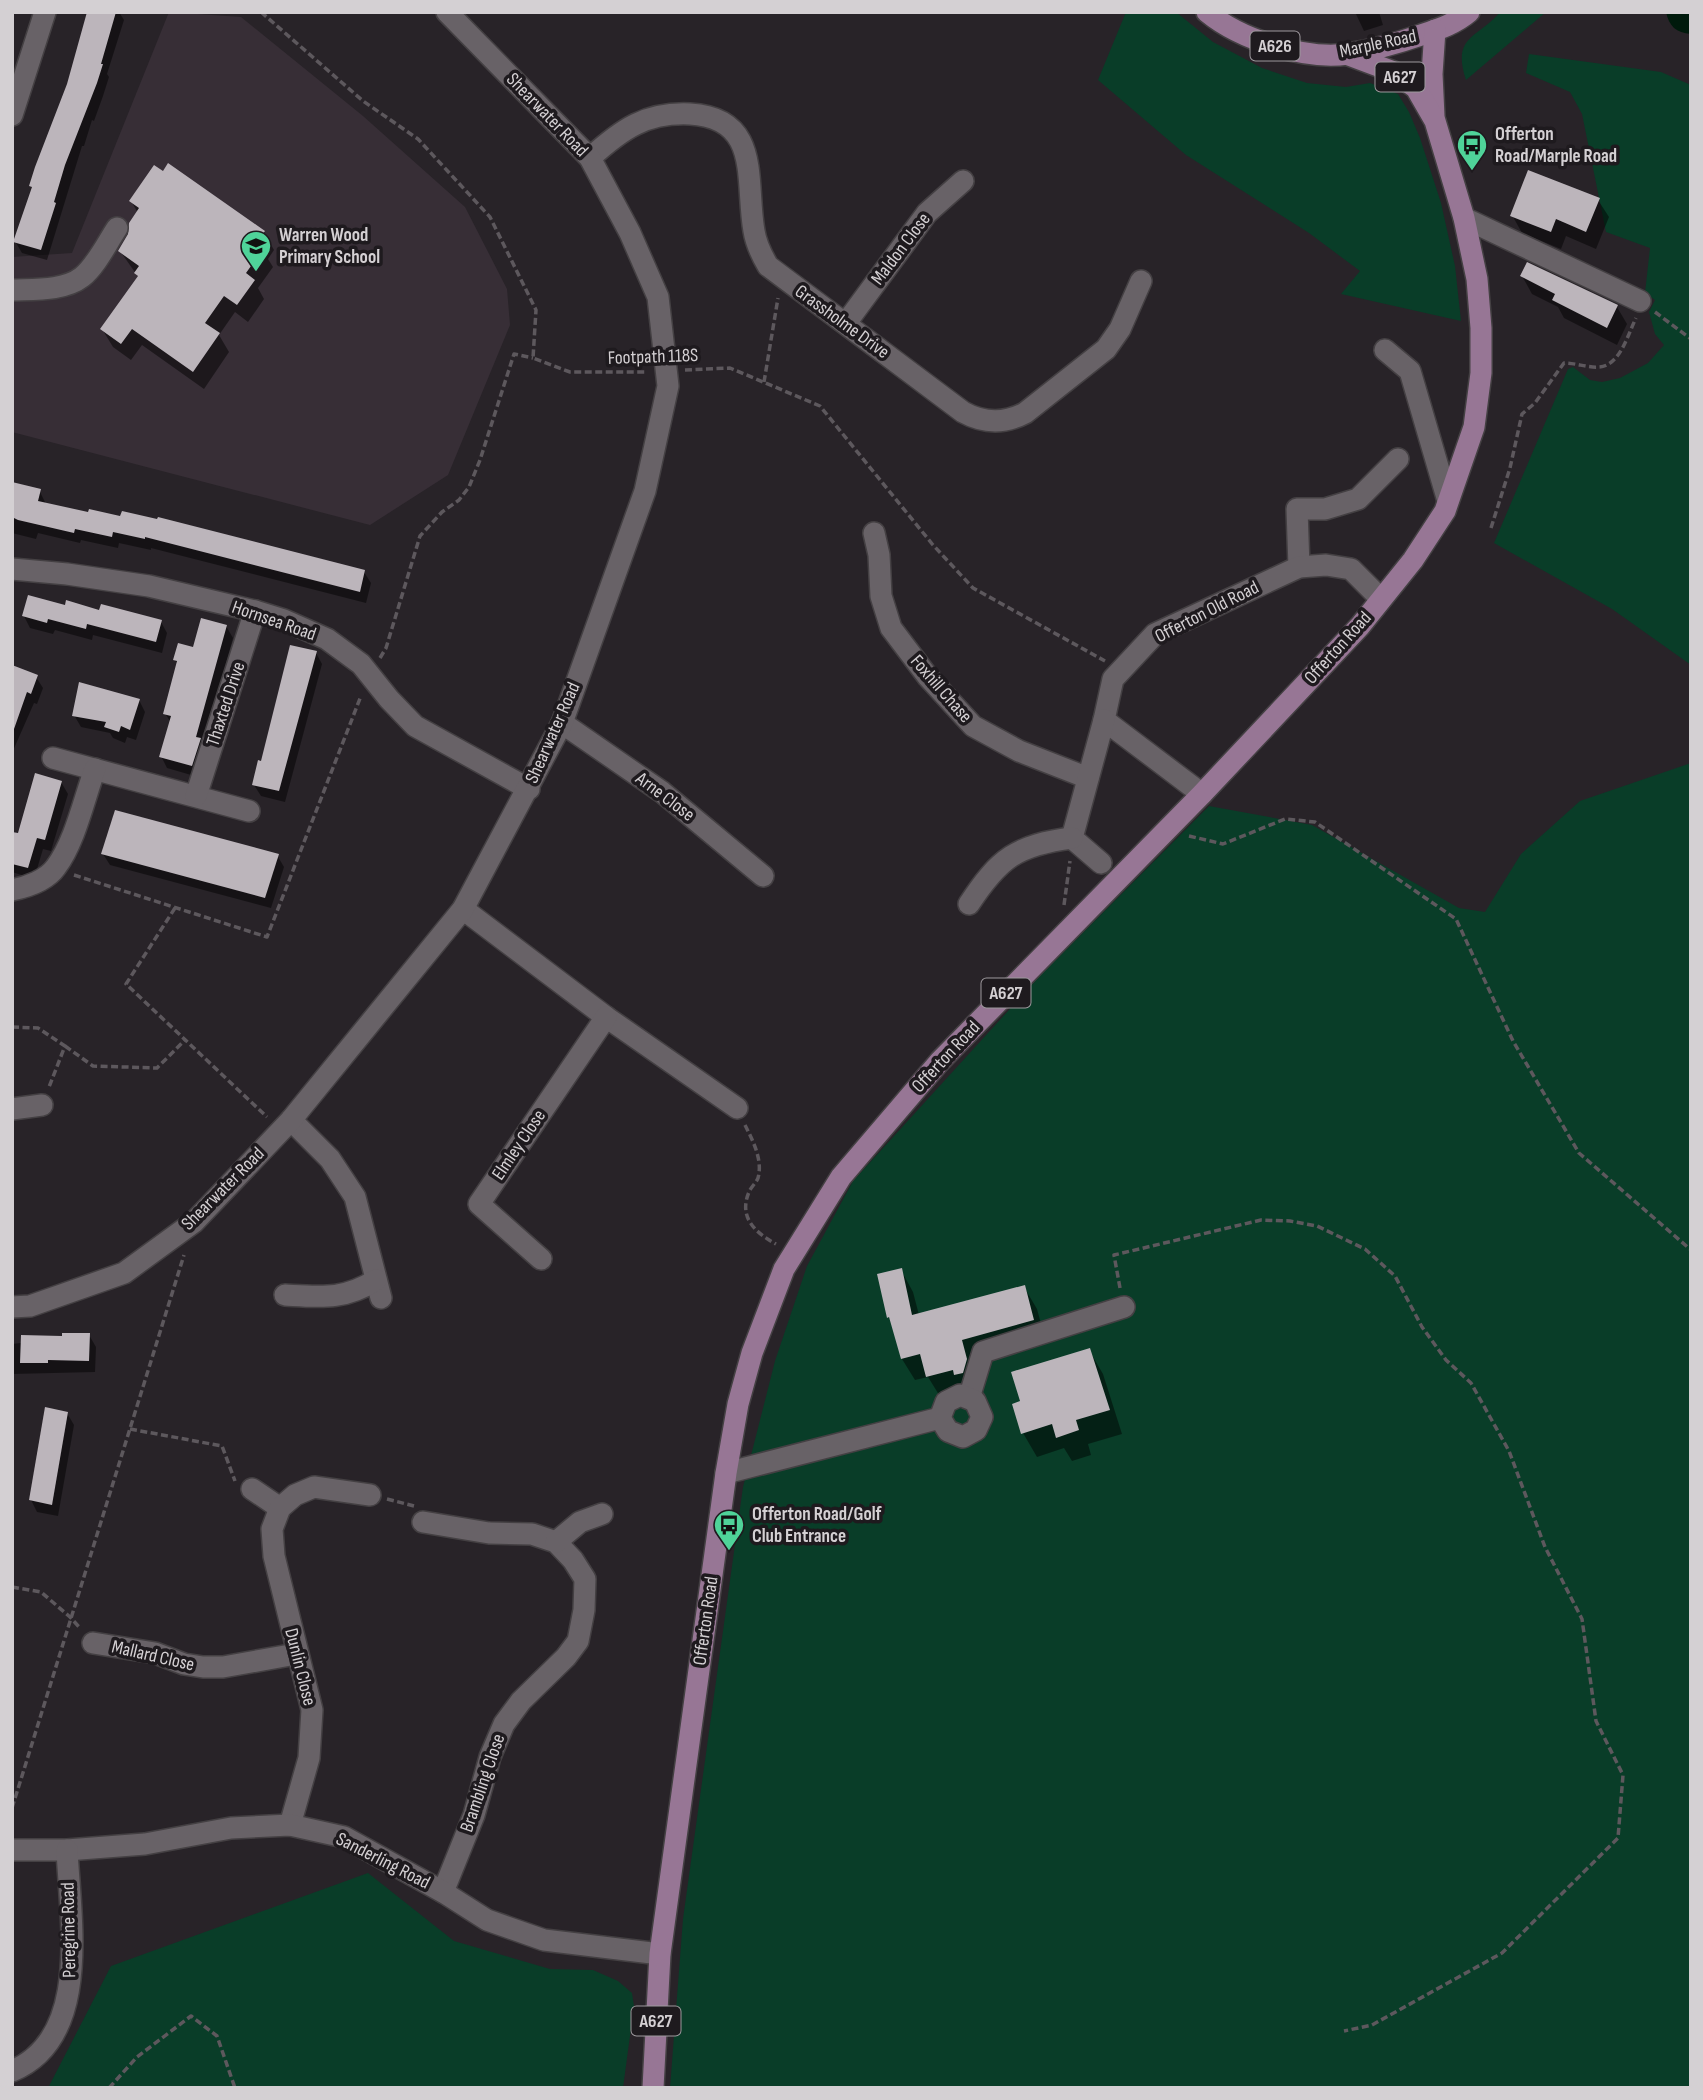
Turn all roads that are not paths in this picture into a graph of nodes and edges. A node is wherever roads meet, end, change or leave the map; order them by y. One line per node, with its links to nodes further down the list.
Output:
1 (45, 12): 7 (street)
2 (447, 12): 10 (street, Shearwater Road)
3 (1207, 12): 6 (main road, Marple Road / A626)
4 (1469, 12): 5 (main road, Marple Road / A626)
5 (1435, 30): 6 (main road, Marple Road / A626); 9 (main road, Offerton Road / A627)
6 (1346, 54): 9 (main road, Offerton Road / A627)
7 (16, 92): 8 (street)
8 (12, 116)
9 (1435, 121): 12 (main road, Offerton Road / A627)
10 (590, 158): 17 (street, Grassholme Drive); 27 (street, Shearwater Road)
11 (963, 181): 17 (street, Maldon Close)
12 (1464, 218): 16 (street); 20 (main road, Offerton Road / A627)
13 (117, 228): 15 (street)
14 (1141, 281): 17 (street, Grassholme Drive)
15 (12, 290)
16 (1640, 301)
17 (846, 323)
18 (1385, 350): 20 (street)
19 (1398, 459): 22 (street)
20 (1448, 500): 24 (main road, Offerton Road / A627)
21 (874, 533): 30 (street, Foxhill Chase)
22 (1298, 567): 24 (street, Offerton Old Road); 26 (street, Offerton Old Road)
23 (12, 569): 25 (street, Hornsea Road)
24 (1381, 598): 32 (main road, Offerton Road / A627)
25 (255, 611): 31 (street, Hornsea Road); 33 (street, Thaxted Drive)
26 (1104, 720): 30 (street, Offerton Old Road); 32 (street)
27 (562, 723): 31 (street, Shearwater Road); 37 (street, Arne Close)
28 (52, 758): 29 (street)
29 (95, 769): 33 (street); 38 (street)
30 (1087, 778): 35 (street, Offerton Old Road)
31 (529, 789): 40 (street, Shearwater Road)
32 (1202, 794): 52 (main road, Offerton Road / A627)
33 (196, 796): 34 (street)
34 (249, 811)
35 (1072, 838): 36 (street); 39 (street)
36 (1101, 863)
37 (763, 876)
38 (12, 890)
39 (969, 904)
40 (463, 909): 41 (street); 45 (street, Shearwater Road)
41 (606, 1017): 43 (street); 46 (street, Elmley Close)
42 (42, 1105): 44 (street)
43 (737, 1108)
44 (12, 1109)
45 (286, 1125): 47 (street); 48 (street, Shearwater Road)
46 (541, 1259)
47 (285, 1295)
48 (12, 1307)
49 (1124, 1307): 50 (street)
50 (969, 1398): 51 (street); 51 (street)
51 (940, 1418): 52 (street)
52 (726, 1473): 65 (main road, Offerton Road / A627)
53 (252, 1489): 55 (street)
54 (370, 1495): 55 (street)
55 (280, 1508): 60 (street, Dunlin Close)
56 (602, 1514): 58 (street)
57 (423, 1522): 58 (street)
58 (556, 1542): 64 (street, Brambling Close)
59 (93, 1643): 60 (street, Mallard Close)
60 (296, 1654): 61 (street, Dunlin Close)
61 (290, 1825): 63 (street, Sanderling Road); 64 (street, Sanderling Road)
62 (12, 1850): 63 (street, Sanderling Road)
63 (66, 1850): 66 (street, Peregrine Road)
64 (443, 1892): 65 (street, Sanderling Road)
65 (660, 1954): 67 (main road, Offerton Road / A627)
66 (12, 2071)
67 (653, 2088)

